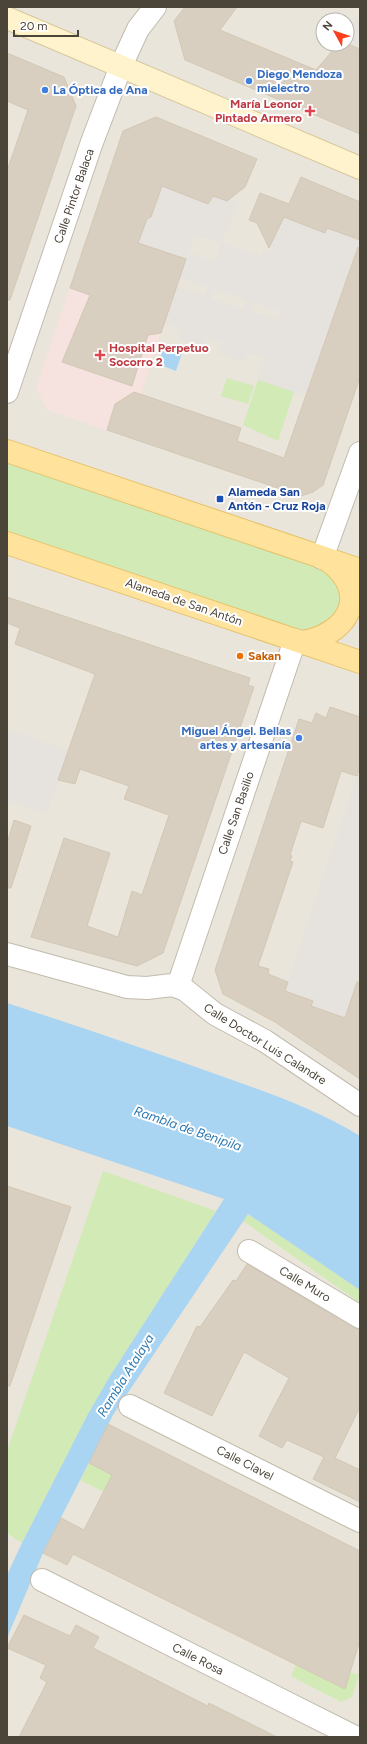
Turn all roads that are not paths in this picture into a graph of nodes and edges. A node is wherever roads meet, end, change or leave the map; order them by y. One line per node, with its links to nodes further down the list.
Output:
1 (155, 7): 3 (street, Calle Pintor Balaca)
2 (7, 18): 3 (main road)
3 (121, 66): 4 (main road); 5 (street, Calle Pintor Balaca)
4 (360, 168)
5 (7, 392)
6 (7, 451): 9 (main road)
7 (360, 453): 9 (street)
8 (7, 543): 11 (main road, Alameda de San Antón)
9 (324, 558): 10 (main road); 11 (main road)
10 (360, 570)
11 (298, 641): 12 (main road, Alameda de San Antón); 14 (street, Calle San Basilio)
12 (360, 662)
13 (7, 954): 14 (street)
14 (178, 986): 15 (street, Calle Doctor Luis Calandre)
15 (360, 1105)
16 (249, 1252): 17 (street, Calle Muro)
17 (360, 1317)
18 (130, 1406): 19 (street, Calle Clavel)
19 (360, 1521)
20 (42, 1580): 21 (street, Calle Rosa)
21 (355, 1737)

